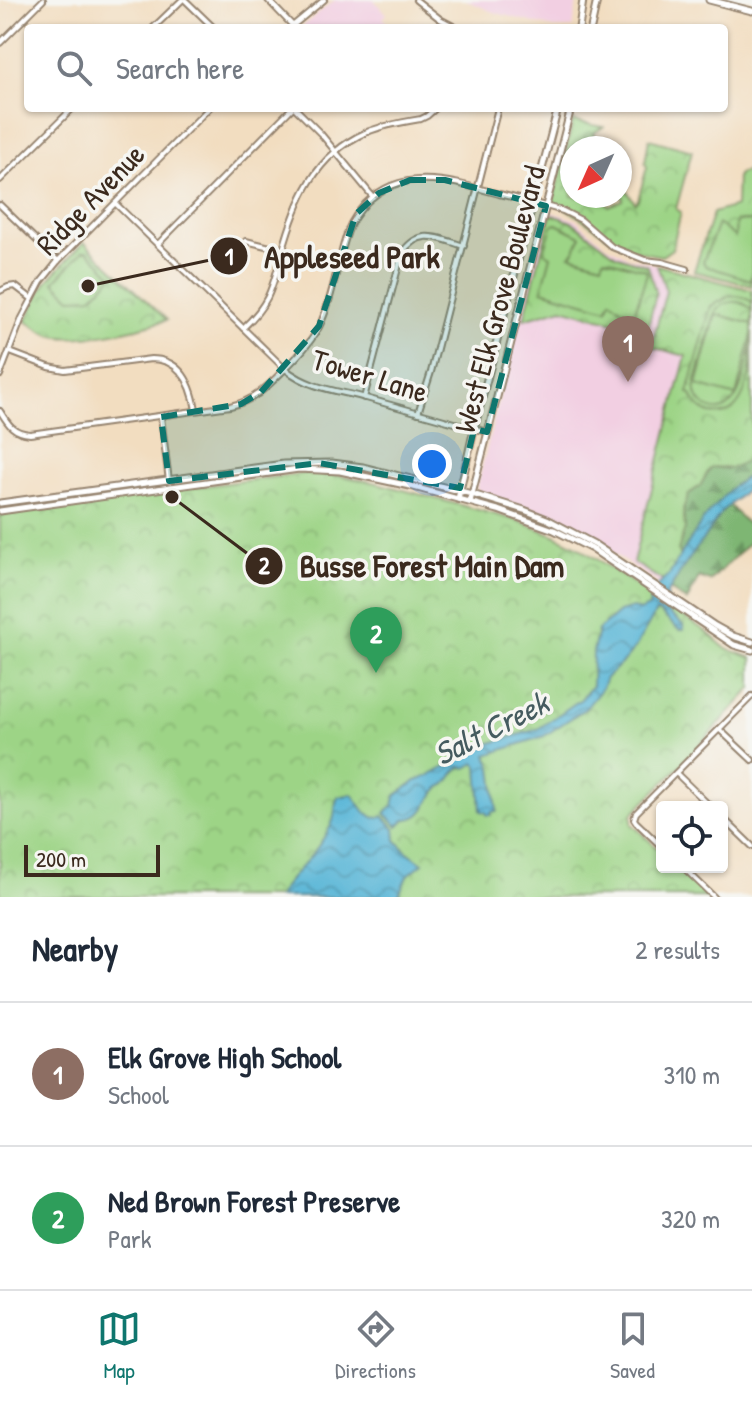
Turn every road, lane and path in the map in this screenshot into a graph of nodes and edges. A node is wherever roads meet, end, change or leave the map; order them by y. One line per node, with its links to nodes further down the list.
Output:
1 (43, 0): 17 (street)
2 (183, 0): 10 (street); 11 (street)
3 (268, 0): 12 (street)
4 (324, 0): 13 (street)
5 (416, 0): 14 (street)
6 (583, 0): 15 (main road)
7 (597, 0): 16 (main road)
8 (709, 0): 9 (main road)
9 (752, 11)
10 (157, 24)
11 (210, 24)
12 (289, 24)
13 (296, 24)
14 (450, 24)
15 (580, 24)
16 (592, 24)
17 (0, 43)
18 (69, 112): 27 (street)
19 (205, 112): 31 (street, Ridge Avenue)
20 (290, 112): 35 (street)
21 (298, 112): 26 (street)
22 (432, 112): 26 (street)
23 (497, 112): 28 (street)
24 (557, 112): 30 (main road, West Elk Grove Boulevard)
25 (570, 112): 33 (main road, West Elk Grove Boulevard)
26 (336, 152): 29 (street); 37 (street)
27 (0, 180)
28 (478, 188): 29 (street); 30 (street); 36 (street)
29 (373, 197): 44 (street)
30 (535, 203): 33 (street); 51 (main road, West Elk Grove Boulevard)
31 (116, 204): 35 (street, Tower Lane); 38 (street, Ridge Avenue)
32 (0, 205): 38 (street)
33 (546, 206): 39 (street); 52 (main road, West Elk Grove Boulevard)
34 (246, 241): 37 (street)
35 (158, 244): 42 (street, Tower Lane)
36 (464, 246): 46 (street); 49 (street)
37 (282, 250): 42 (street)
38 (58, 261): 41 (street, Ridge Avenue)
39 (687, 269)
40 (0, 291): 41 (street)
41 (32, 299): 43 (street, Ridge Avenue)
42 (243, 328): 44 (street, Tower Lane)
43 (10, 352): 45 (street, Ridge Avenue); 47 (street)
44 (285, 369): 46 (street, Tower Lane); 47 (street)
45 (0, 375)
46 (364, 398): 49 (street, Tower Lane)
47 (196, 410): 50 (street)
48 (0, 411): 50 (street)
49 (418, 413): 51 (street, Tower Lane)
50 (161, 417): 53 (street)
51 (474, 429): 52 (street, Tower Lane); 54 (main road, West Elk Grove Boulevard)
52 (487, 432): 55 (main road, West Elk Grove Boulevard)
53 (169, 481): 54 (main road); 58 (main road)
54 (460, 490): 55 (main road); 56 (main road, West Elk Grove Boulevard)
55 (472, 494): 57 (main road, West Elk Grove Boulevard); 60 (main road)
56 (458, 499): 57 (main road); 59 (main road)
57 (470, 502): 60 (main road)
58 (0, 503)
59 (0, 511)
60 (651, 586): 61 (main road)
61 (672, 601): 62 (main road); 63 (main road)
62 (752, 642)
63 (752, 650)
64 (752, 696): 65 (street)
65 (719, 729): 66 (street); 67 (street)
66 (752, 760)
67 (676, 773): 68 (street); 70 (street)
68 (705, 801)
69 (728, 823): 71 (street)
70 (656, 841)
71 (752, 846)
72 (689, 873): 73 (street)
73 (714, 897)

